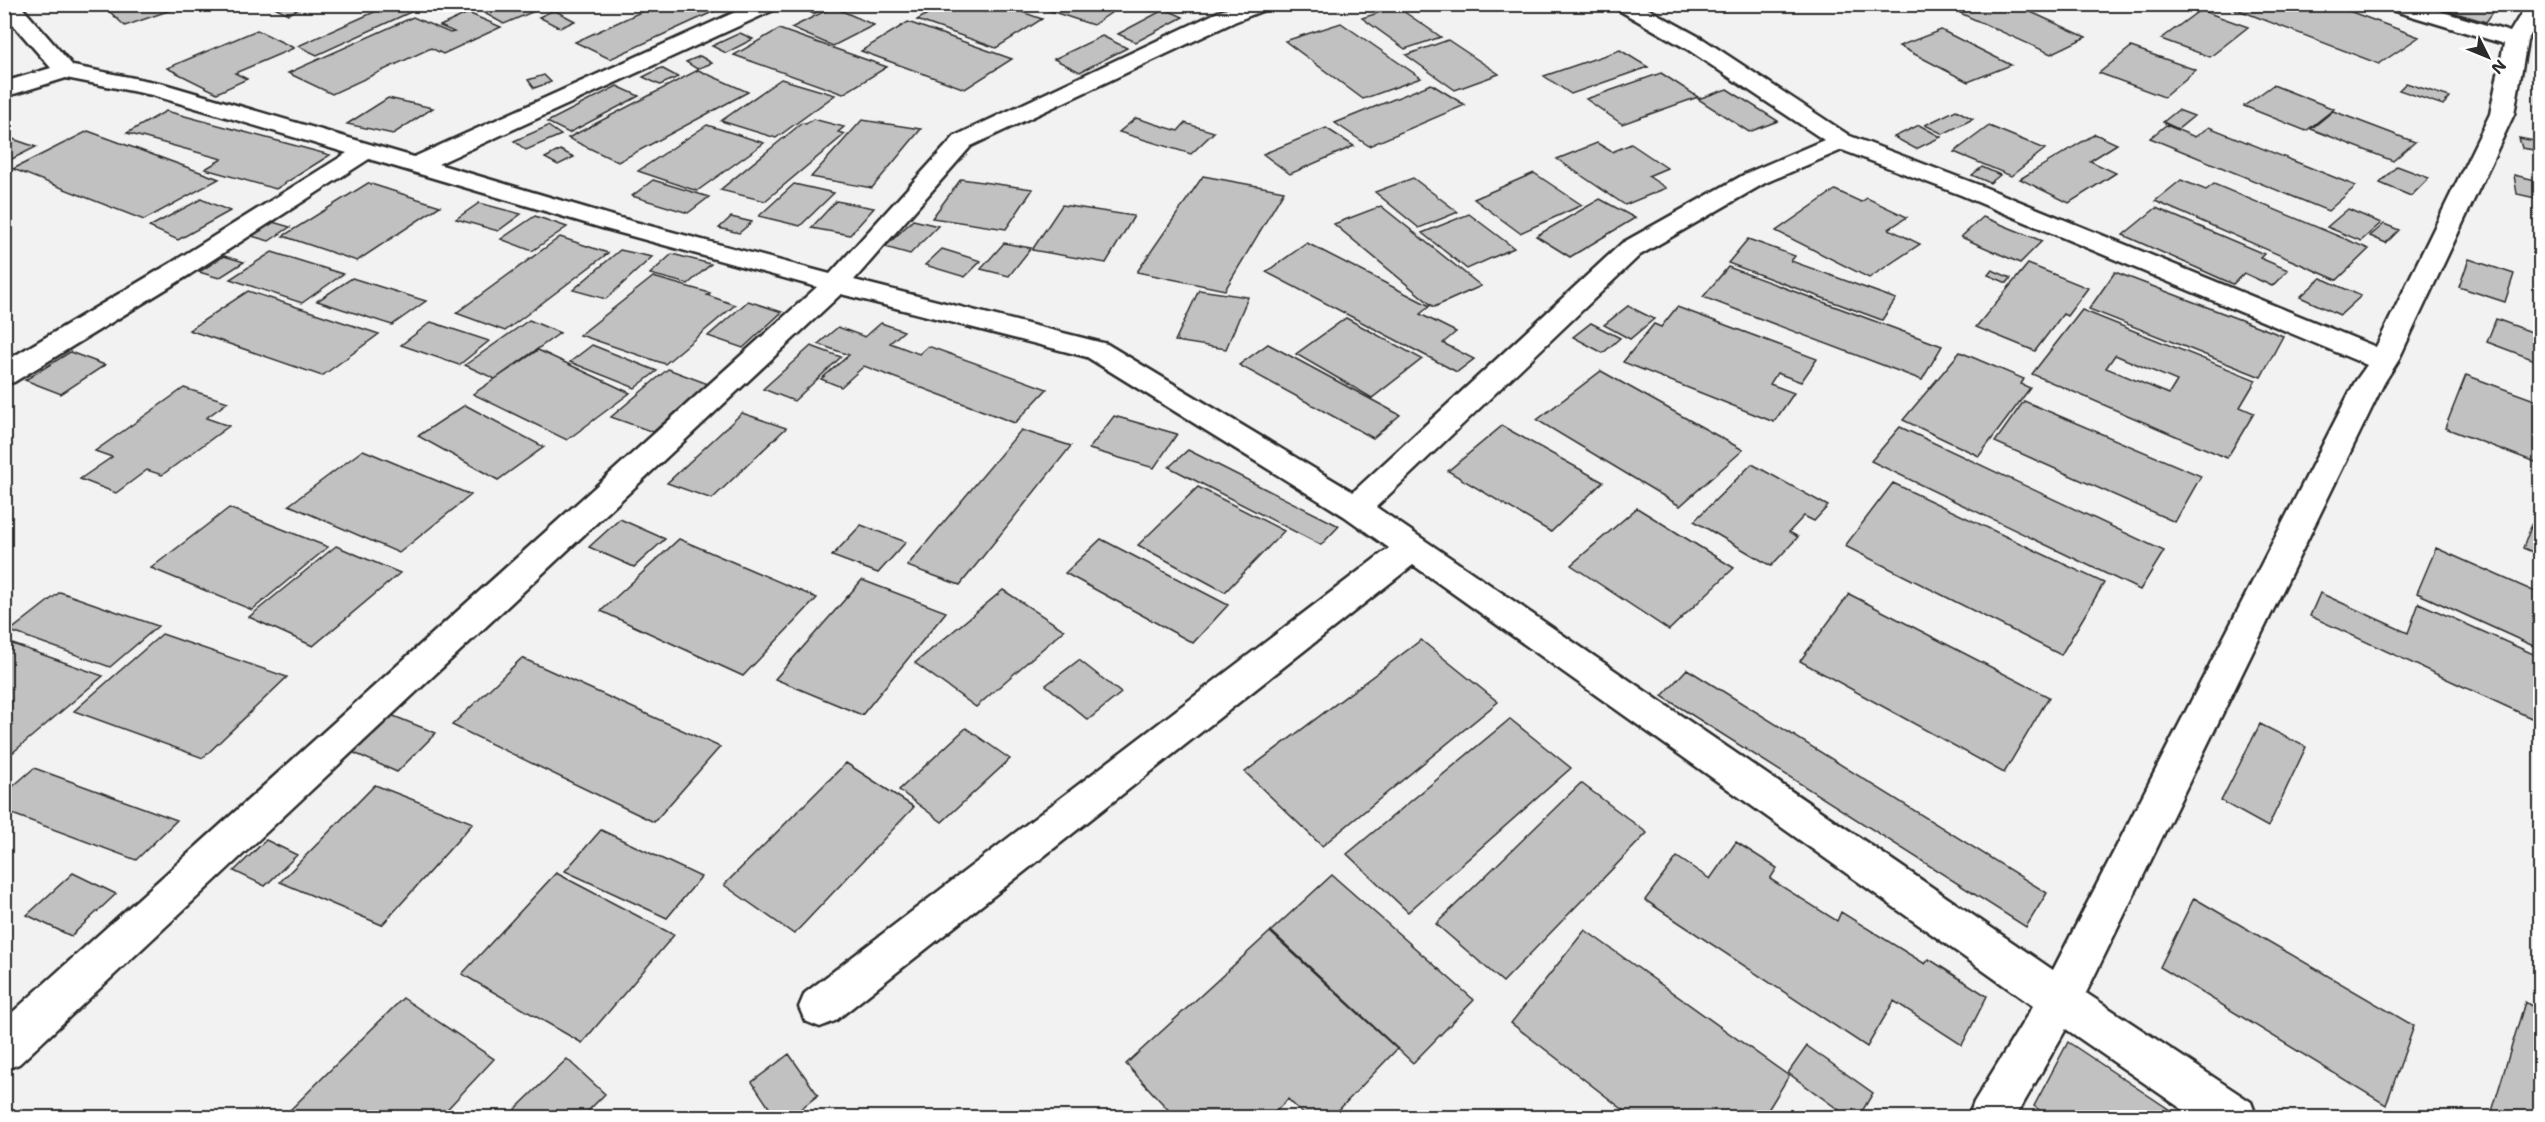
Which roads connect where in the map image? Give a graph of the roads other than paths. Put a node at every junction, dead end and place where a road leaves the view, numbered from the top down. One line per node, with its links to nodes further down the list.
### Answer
1 (7, 4): 8 (street)
2 (771, 4): 12 (street)
3 (1262, 4): 13 (street)
4 (1622, 4): 10 (street)
5 (2392, 4): 7 (street)
6 (2538, 4): 7 (street)
7 (2516, 41): 14 (street)
8 (65, 71): 9 (street); 11 (street)
9 (4, 90)
10 (1842, 141): 14 (street); 16 (street)
11 (366, 151): 12 (street); 15 (street)
12 (417, 165): 13 (street)
13 (836, 284): 16 (street); 20 (street)
14 (2384, 361): 18 (street)
15 (4, 375)
16 (1355, 508): 17 (street)
17 (1413, 547): 18 (street); 19 (street)
18 (2060, 1000): 21 (street); 22 (street)
19 (820, 1007)
20 (4, 1049)
21 (1990, 1118)
22 (2235, 1118)

